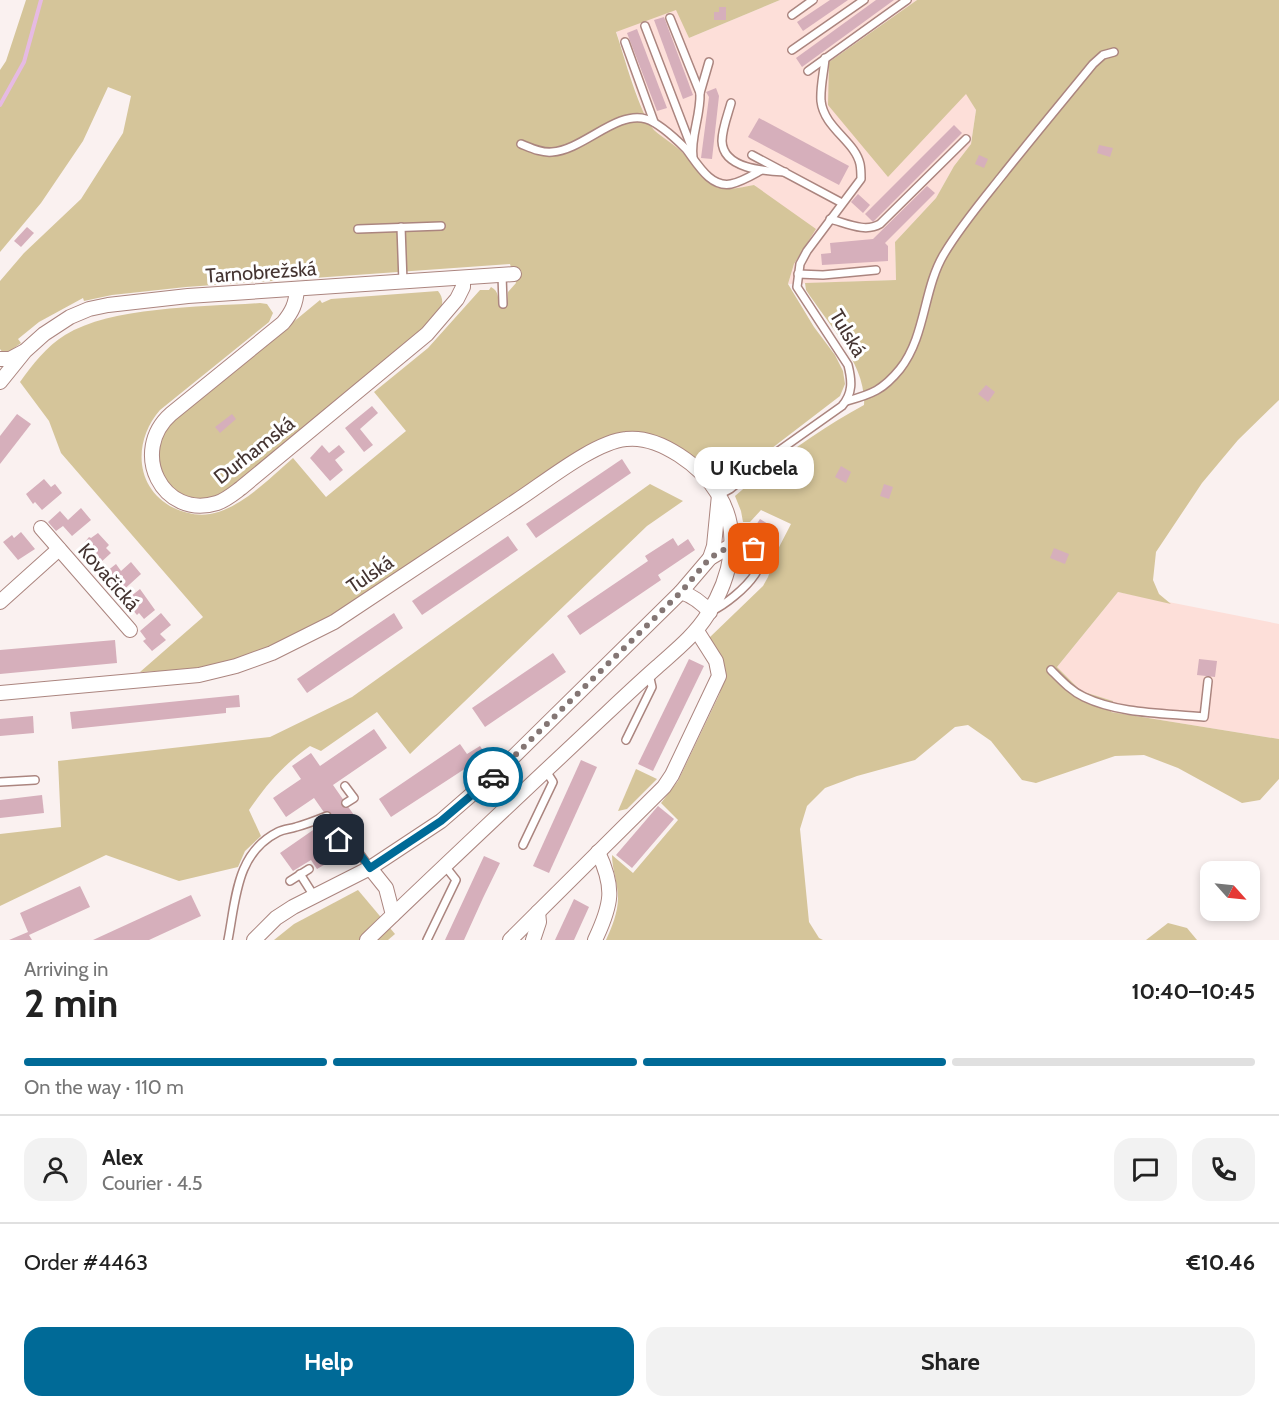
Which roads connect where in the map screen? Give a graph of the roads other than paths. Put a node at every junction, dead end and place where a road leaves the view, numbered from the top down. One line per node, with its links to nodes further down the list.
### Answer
1 (813, 0): 4 (lane)
2 (864, 0): 8 (lane)
3 (907, 0): 10 (lane)
4 (792, 15)
5 (670, 18): 13 (lane)
6 (645, 26): 18 (lane)
7 (625, 42): 15 (lane)
8 (792, 50)
9 (1113, 52): 38 (lane)
10 (825, 58): 12 (lane); 23 (lane)
11 (709, 62): 13 (lane)
12 (808, 70)
13 (700, 93): 18 (lane)
14 (731, 103): 21 (lane)
15 (654, 122): 17 (lane); 20 (lane)
16 (966, 139): 24 (lane)
17 (521, 144)
18 (691, 146): 20 (lane)
19 (752, 155): 22 (lane)
20 (693, 159): 21 (lane)
21 (760, 171): 22 (lane)
22 (785, 172): 23 (lane)
23 (842, 203): 24 (lane)
24 (830, 219): 30 (lane)
25 (441, 226): 26 (lane)
26 (401, 227): 27 (lane); 32 (lane)
27 (358, 229)
28 (876, 270): 30 (lane)
29 (508, 274): 31 (street, Tarnobrežská); 34 (lane)
30 (798, 274): 38 (lane, Tulská)
31 (463, 278): 32 (street, Tarnobrežská); 33 (street, Durhamská)
32 (403, 282): 33 (street, Tarnobrežská)
33 (297, 289): 35 (street, Tarnobrežská)
34 (503, 304)
35 (25, 351): 36 (street, Tarnobrežská); 37 (street, Tarnobrežská)
36 (0, 359)
37 (0, 382)
38 (847, 401): 39 (lane)
39 (719, 495): 41 (street, Tulská); 43 (street); 52 (street, Tulská)
40 (41, 528): 42 (street, Kovačická)
41 (732, 545): 43 (street); 46 (street, Tulská); 46 (lane, Tulská)
42 (59, 549): 45 (street, Kovačická); 47 (street, Kovačická)
43 (710, 558): 44 (street)
44 (681, 592): 46 (street); 64 (street)
45 (0, 602)
46 (710, 612): 48 (street, Tulská)
47 (130, 630)
48 (697, 631): 50 (street, Tulská); 62 (street)
49 (1051, 670): 51 (lane)
50 (649, 674): 53 (lane); 54 (street, Tulská)
51 (1208, 681)
52 (0, 693)
53 (626, 740)
54 (546, 771): 61 (lane); 63 (street, Tulská)
55 (34, 780): 56 (lane)
56 (0, 782)
57 (345, 786): 58 (lane)
58 (346, 803)
59 (327, 816): 71 (lane)
60 (331, 830): 64 (lane)
61 (523, 845)
62 (598, 852): 69 (street); 77 (street)
63 (445, 866): 70 (street, Tulská); 74 (lane)
64 (370, 868): 68 (street); 70 (street)
65 (309, 869): 66 (lane)
66 (300, 874): 67 (lane); 68 (lane)
67 (290, 881)
68 (314, 896): 72 (street)
69 (538, 912): 75 (street); 76 (street)
70 (393, 915): 73 (street, Tulská)
71 (228, 940)
72 (254, 940)
73 (367, 940)
74 (427, 940)
75 (510, 940)
76 (533, 940)
77 (596, 940)

